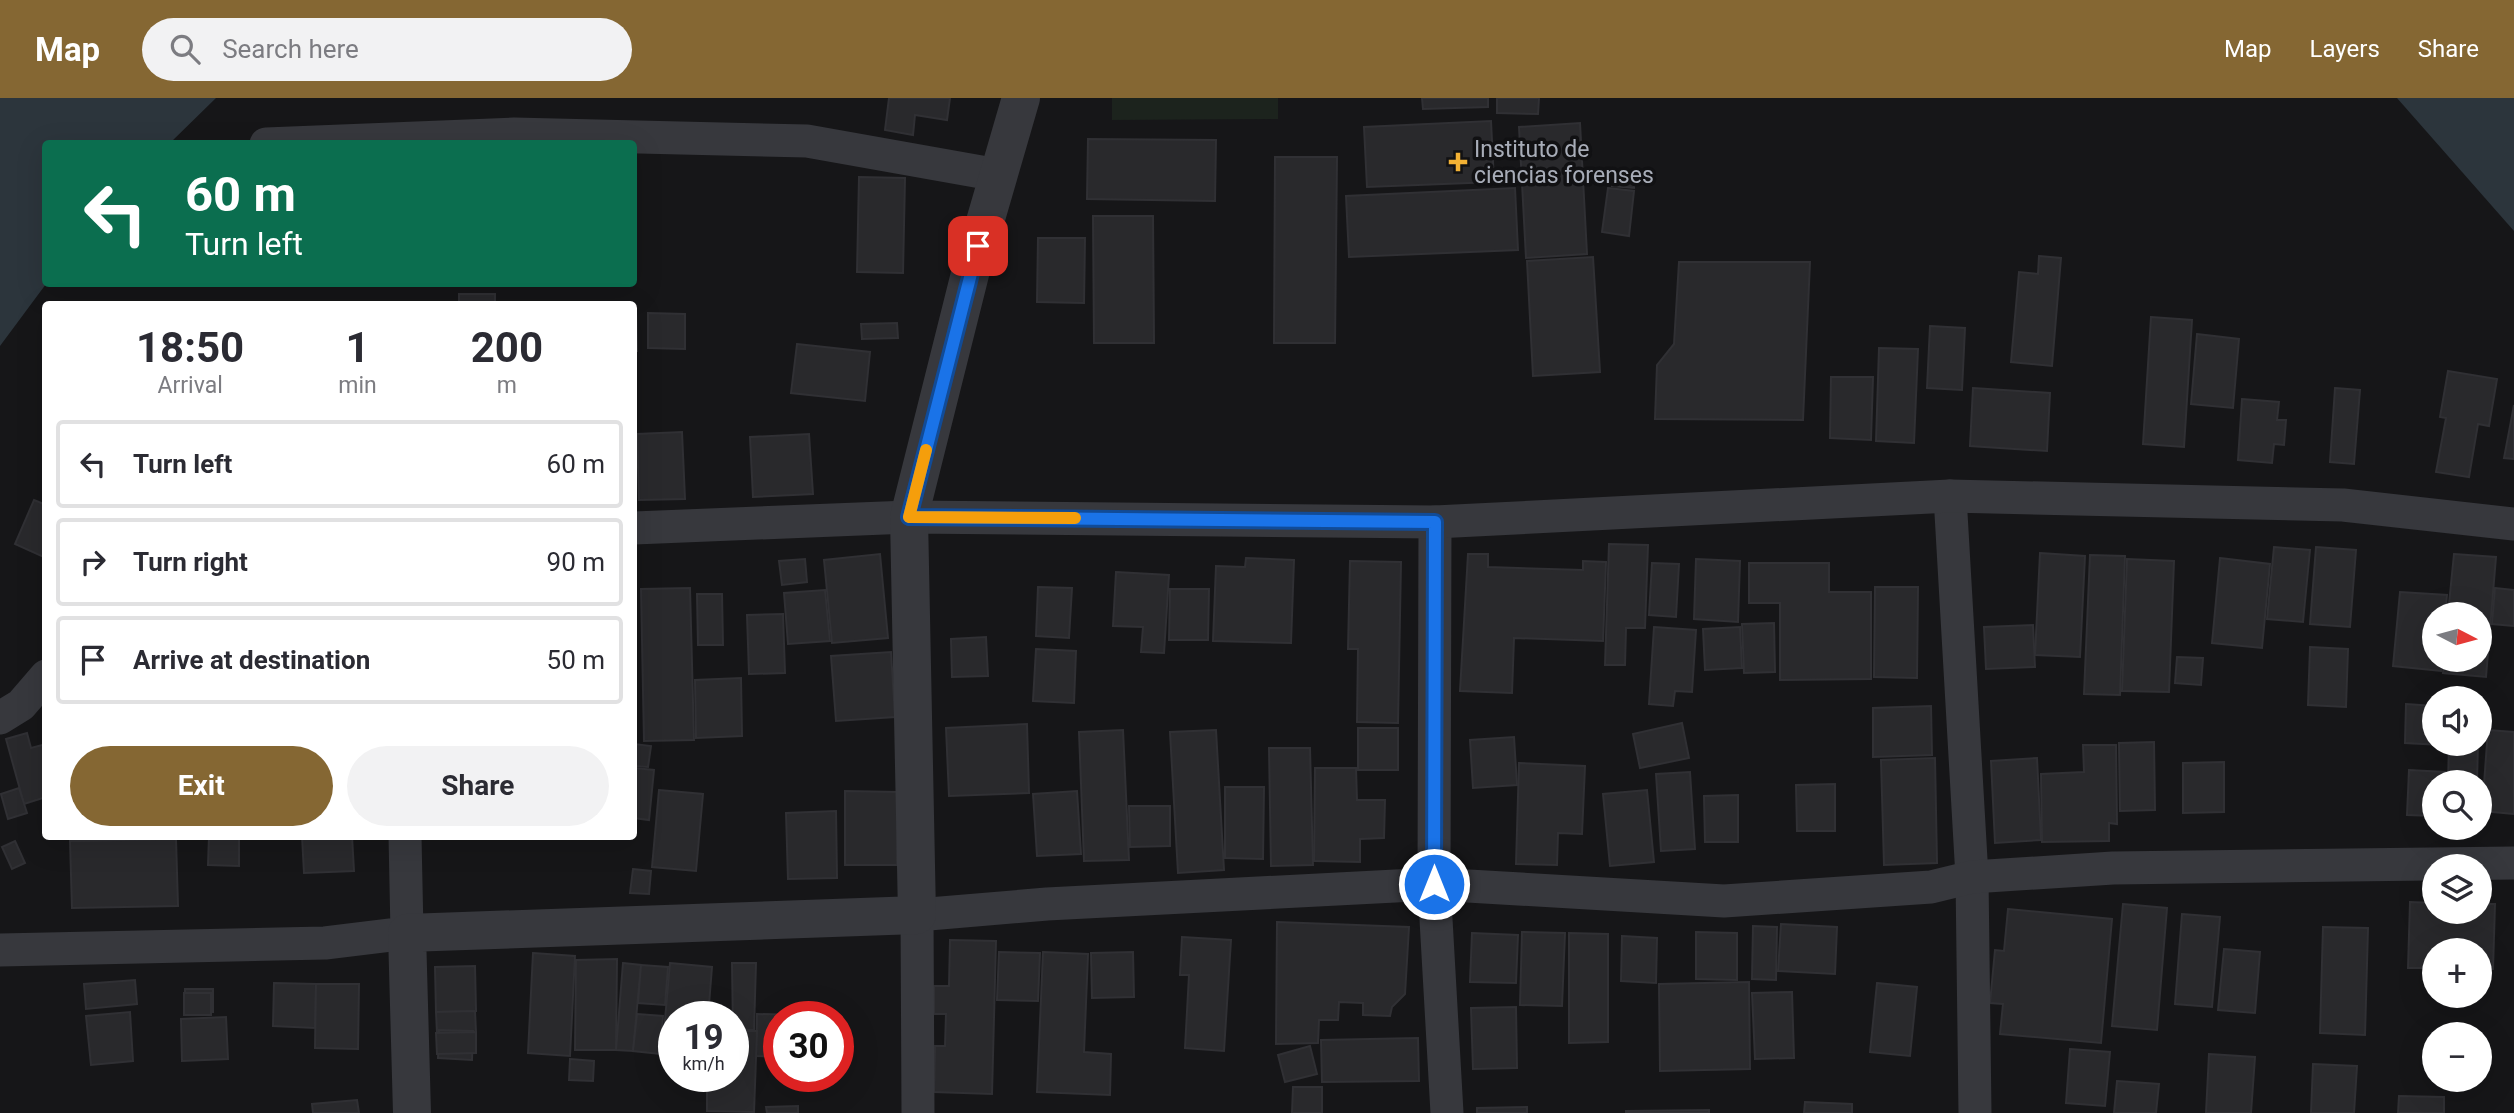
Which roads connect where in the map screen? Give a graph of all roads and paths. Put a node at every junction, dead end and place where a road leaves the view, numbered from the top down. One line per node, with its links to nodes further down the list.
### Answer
1 (1021, 98): 3 (street)
2 (365, 140): 3 (street)
3 (998, 175): 5 (street)
4 (1950, 496): 6 (street); 7 (street); 13 (street)
5 (909, 517): 6 (street); 8 (street); 15 (street)
6 (1435, 522): 14 (street)
7 (2514, 524)
8 (637, 528)
9 (42, 681): 10 (street)
10 (0, 718)
11 (405, 840): 16 (street)
12 (2514, 863): 13 (street)
13 (1972, 877): 14 (street); 21 (street)
14 (1434, 884): 15 (street); 20 (street)
15 (917, 915): 16 (street); 19 (street)
16 (407, 933): 17 (street); 18 (street)
17 (0, 950)
18 (412, 1113)
19 (918, 1113)
20 (1447, 1113)
21 (1975, 1113)

